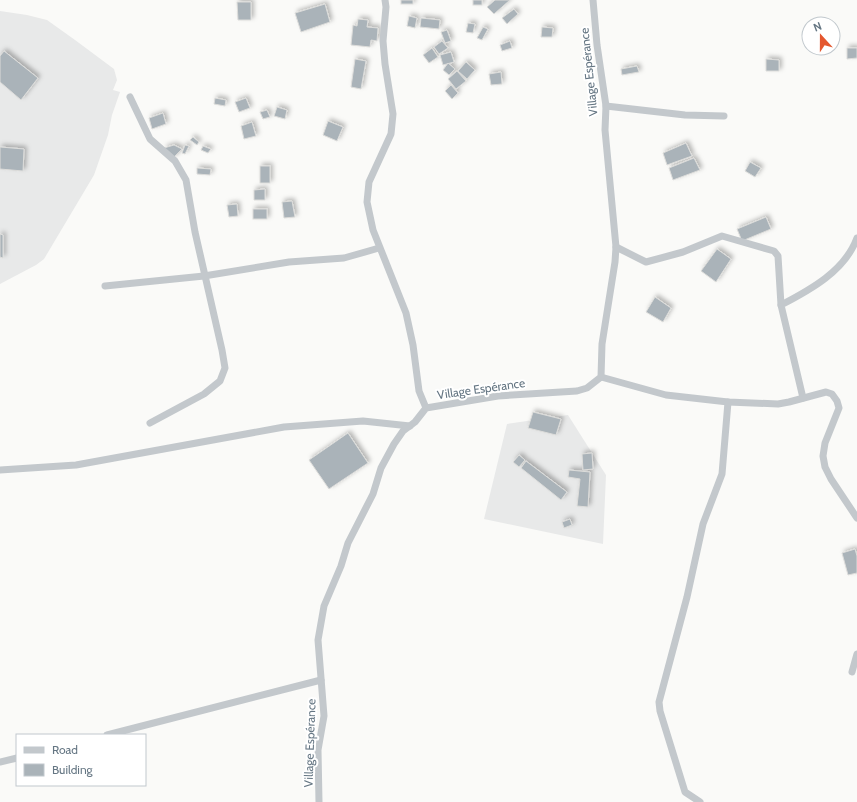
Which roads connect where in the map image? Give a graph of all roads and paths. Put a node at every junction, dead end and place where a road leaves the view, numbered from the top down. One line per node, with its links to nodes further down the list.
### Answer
1 (385, 0): 8 (street)
2 (593, 0): 4 (street, Village Espérance)
3 (130, 97): 9 (street)
4 (606, 106): 5 (street); 7 (street, Village Espérance)
5 (724, 116)
6 (857, 238): 11 (street)
7 (616, 247): 11 (street); 12 (street, Village Espérance)
8 (380, 248): 9 (street); 15 (street)
9 (204, 276): 10 (street); 16 (street)
10 (105, 286)
11 (781, 305): 13 (street)
12 (601, 377): 14 (street); 15 (street, Village Espérance)
13 (803, 398): 14 (street); 19 (street)
14 (728, 402): 27 (street)
15 (426, 408): 17 (street, Village Espérance)
16 (150, 423)
17 (410, 426): 18 (street); 22 (street, Village Espérance)
18 (0, 470)
19 (857, 518)
20 (857, 654): 21 (street)
21 (852, 672)
22 (321, 680): 23 (street); 26 (street, Village Espérance)
23 (111, 734)
24 (16, 758): 25 (street)
25 (0, 762)
26 (319, 802)
27 (700, 802)

